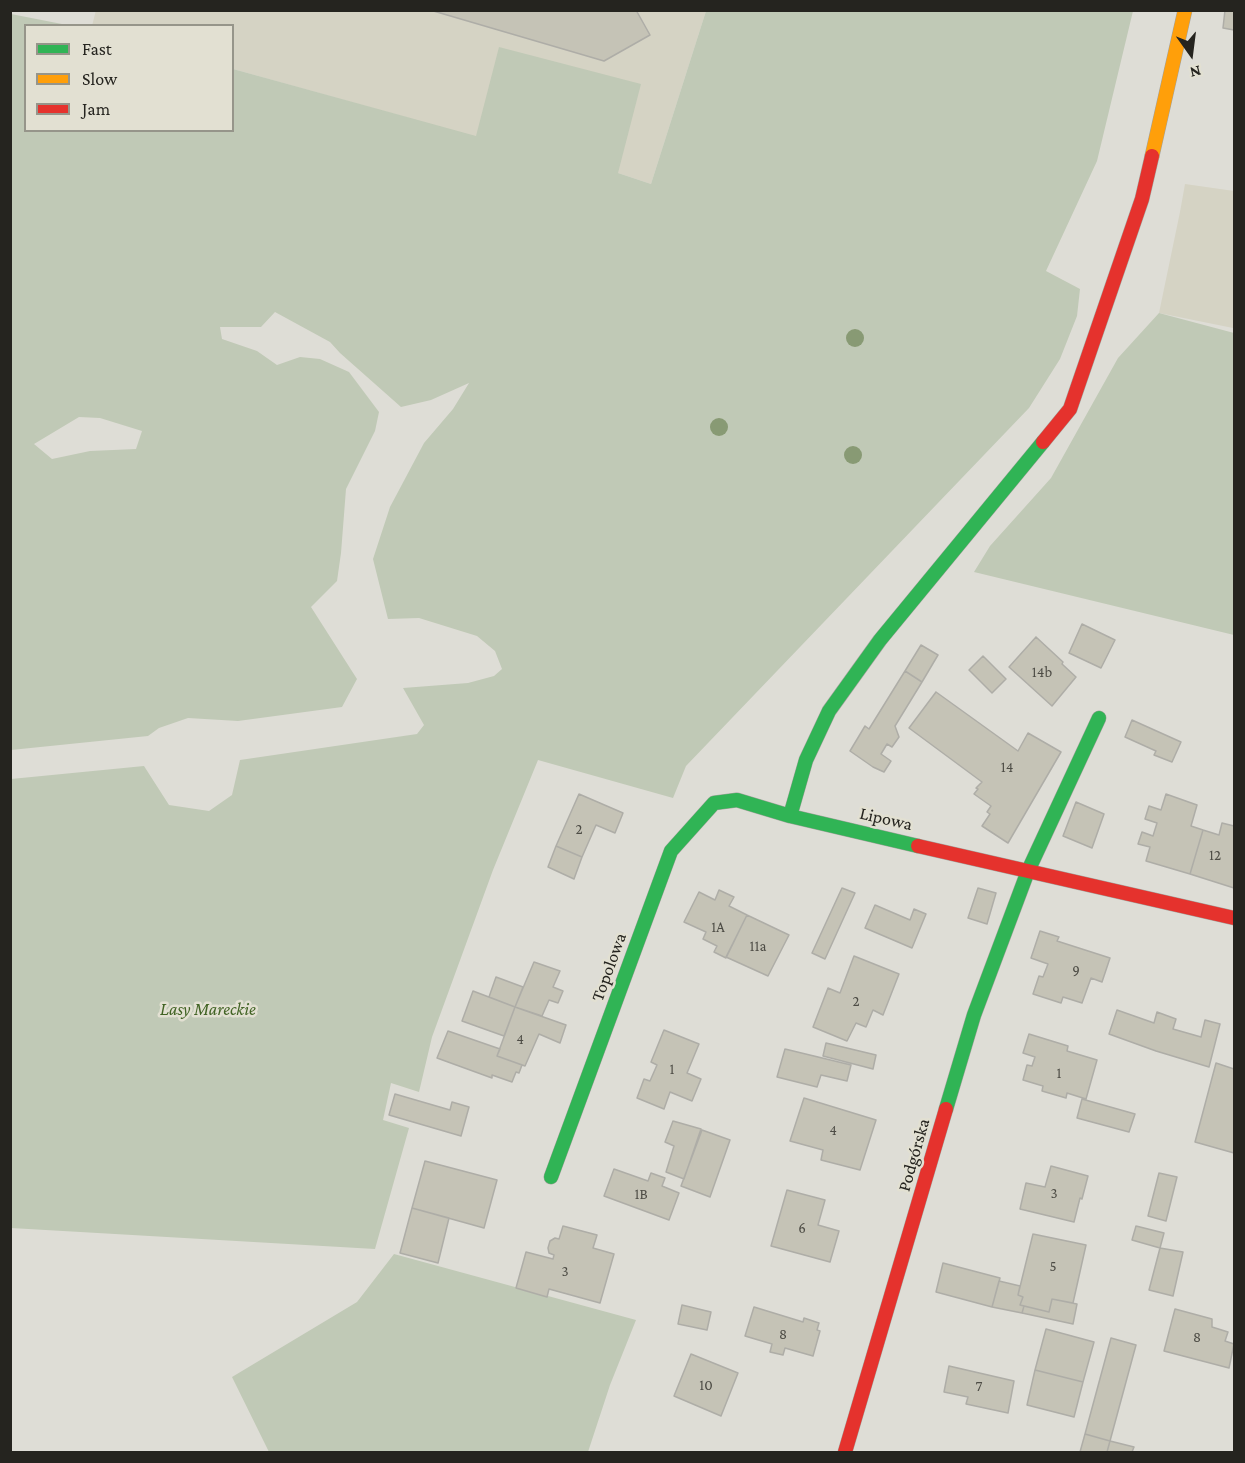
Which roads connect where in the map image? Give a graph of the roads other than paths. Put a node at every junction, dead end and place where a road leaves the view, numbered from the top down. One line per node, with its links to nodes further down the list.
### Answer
1 (1185, 10): 4 (street)
2 (1099, 718): 5 (street)
3 (737, 800): 4 (street, Lipowa); 7 (street, Topolowa)
4 (790, 816): 5 (street, Lipowa)
5 (1028, 870): 6 (street, Lipowa); 8 (street, Podgórska)
6 (1234, 918)
7 (550, 1177)
8 (845, 1452)

